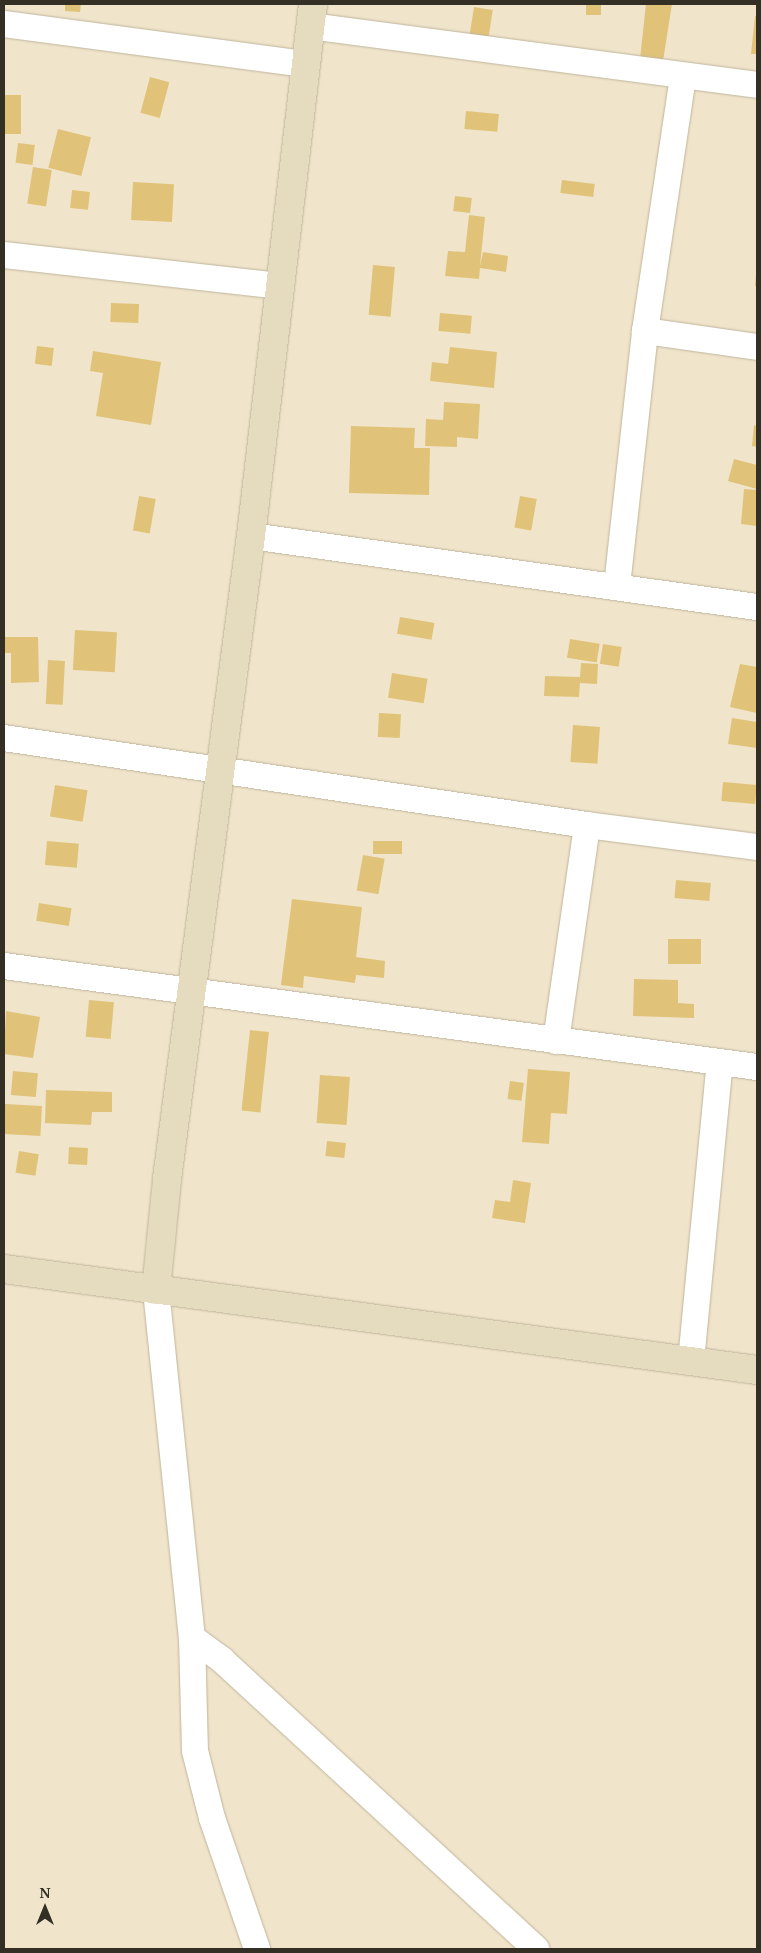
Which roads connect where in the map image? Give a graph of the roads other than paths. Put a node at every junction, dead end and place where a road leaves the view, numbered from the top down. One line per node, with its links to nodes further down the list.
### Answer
1 (311, 15): 3 (street); 4 (street)
2 (18, 18): 3 (street)
3 (305, 64): 7 (street)
4 (683, 76): 5 (street); 8 (street)
5 (757, 85)
6 (5, 260): 7 (street)
7 (279, 286): 10 (street)
8 (645, 331): 9 (street); 11 (street)
9 (757, 347)
10 (251, 536): 11 (street); 14 (street)
11 (617, 586): 12 (street)
12 (757, 607)
13 (4, 738): 14 (street)
14 (222, 771): 15 (street); 18 (street)
15 (587, 825): 16 (street); 19 (street)
16 (757, 846)
17 (4, 966): 18 (street)
18 (192, 992): 19 (street); 23 (street)
19 (556, 1041): 20 (street)
20 (720, 1062): 21 (street); 24 (street)
21 (757, 1067)
22 (4, 1269): 23 (street)
23 (156, 1290): 24 (street); 26 (street)
24 (691, 1361): 25 (street)
25 (757, 1370)
26 (192, 1638): 27 (street); 28 (street)
27 (500, 1914): 29 (street); 30 (street)
28 (256, 1949)
29 (508, 1949)
30 (536, 1949)

